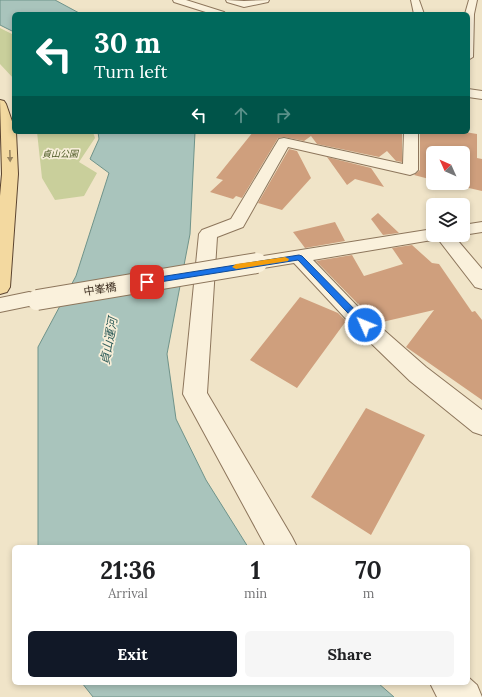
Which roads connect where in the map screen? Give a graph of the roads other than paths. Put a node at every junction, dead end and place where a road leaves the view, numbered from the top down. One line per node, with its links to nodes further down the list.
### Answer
1 (176, 0): 6 (street)
2 (230, 0): 3 (street)
3 (265, 0)
4 (415, 0): 7 (street)
5 (473, 0): 8 (street)
6 (215, 12)
7 (418, 12)
8 (470, 19): 9 (street)
9 (482, 20)
10 (470, 40): 11 (street)
11 (482, 42)
12 (470, 93): 13 (street)
13 (482, 95)
14 (0, 104): 22 (main road, one-way to 22)
15 (411, 134): 25 (street)
16 (482, 227): 17 (street)
17 (470, 229)
18 (426, 236): 20 (street, 中峯橋)
19 (450, 242): 21 (street)
20 (299, 258): 23 (street, 中峯橋, bridge); 24 (street)
21 (482, 282)
22 (0, 287)
23 (0, 305)
24 (482, 424)
25 (281, 545)
26 (450, 685): 27 (street)
27 (465, 697)

